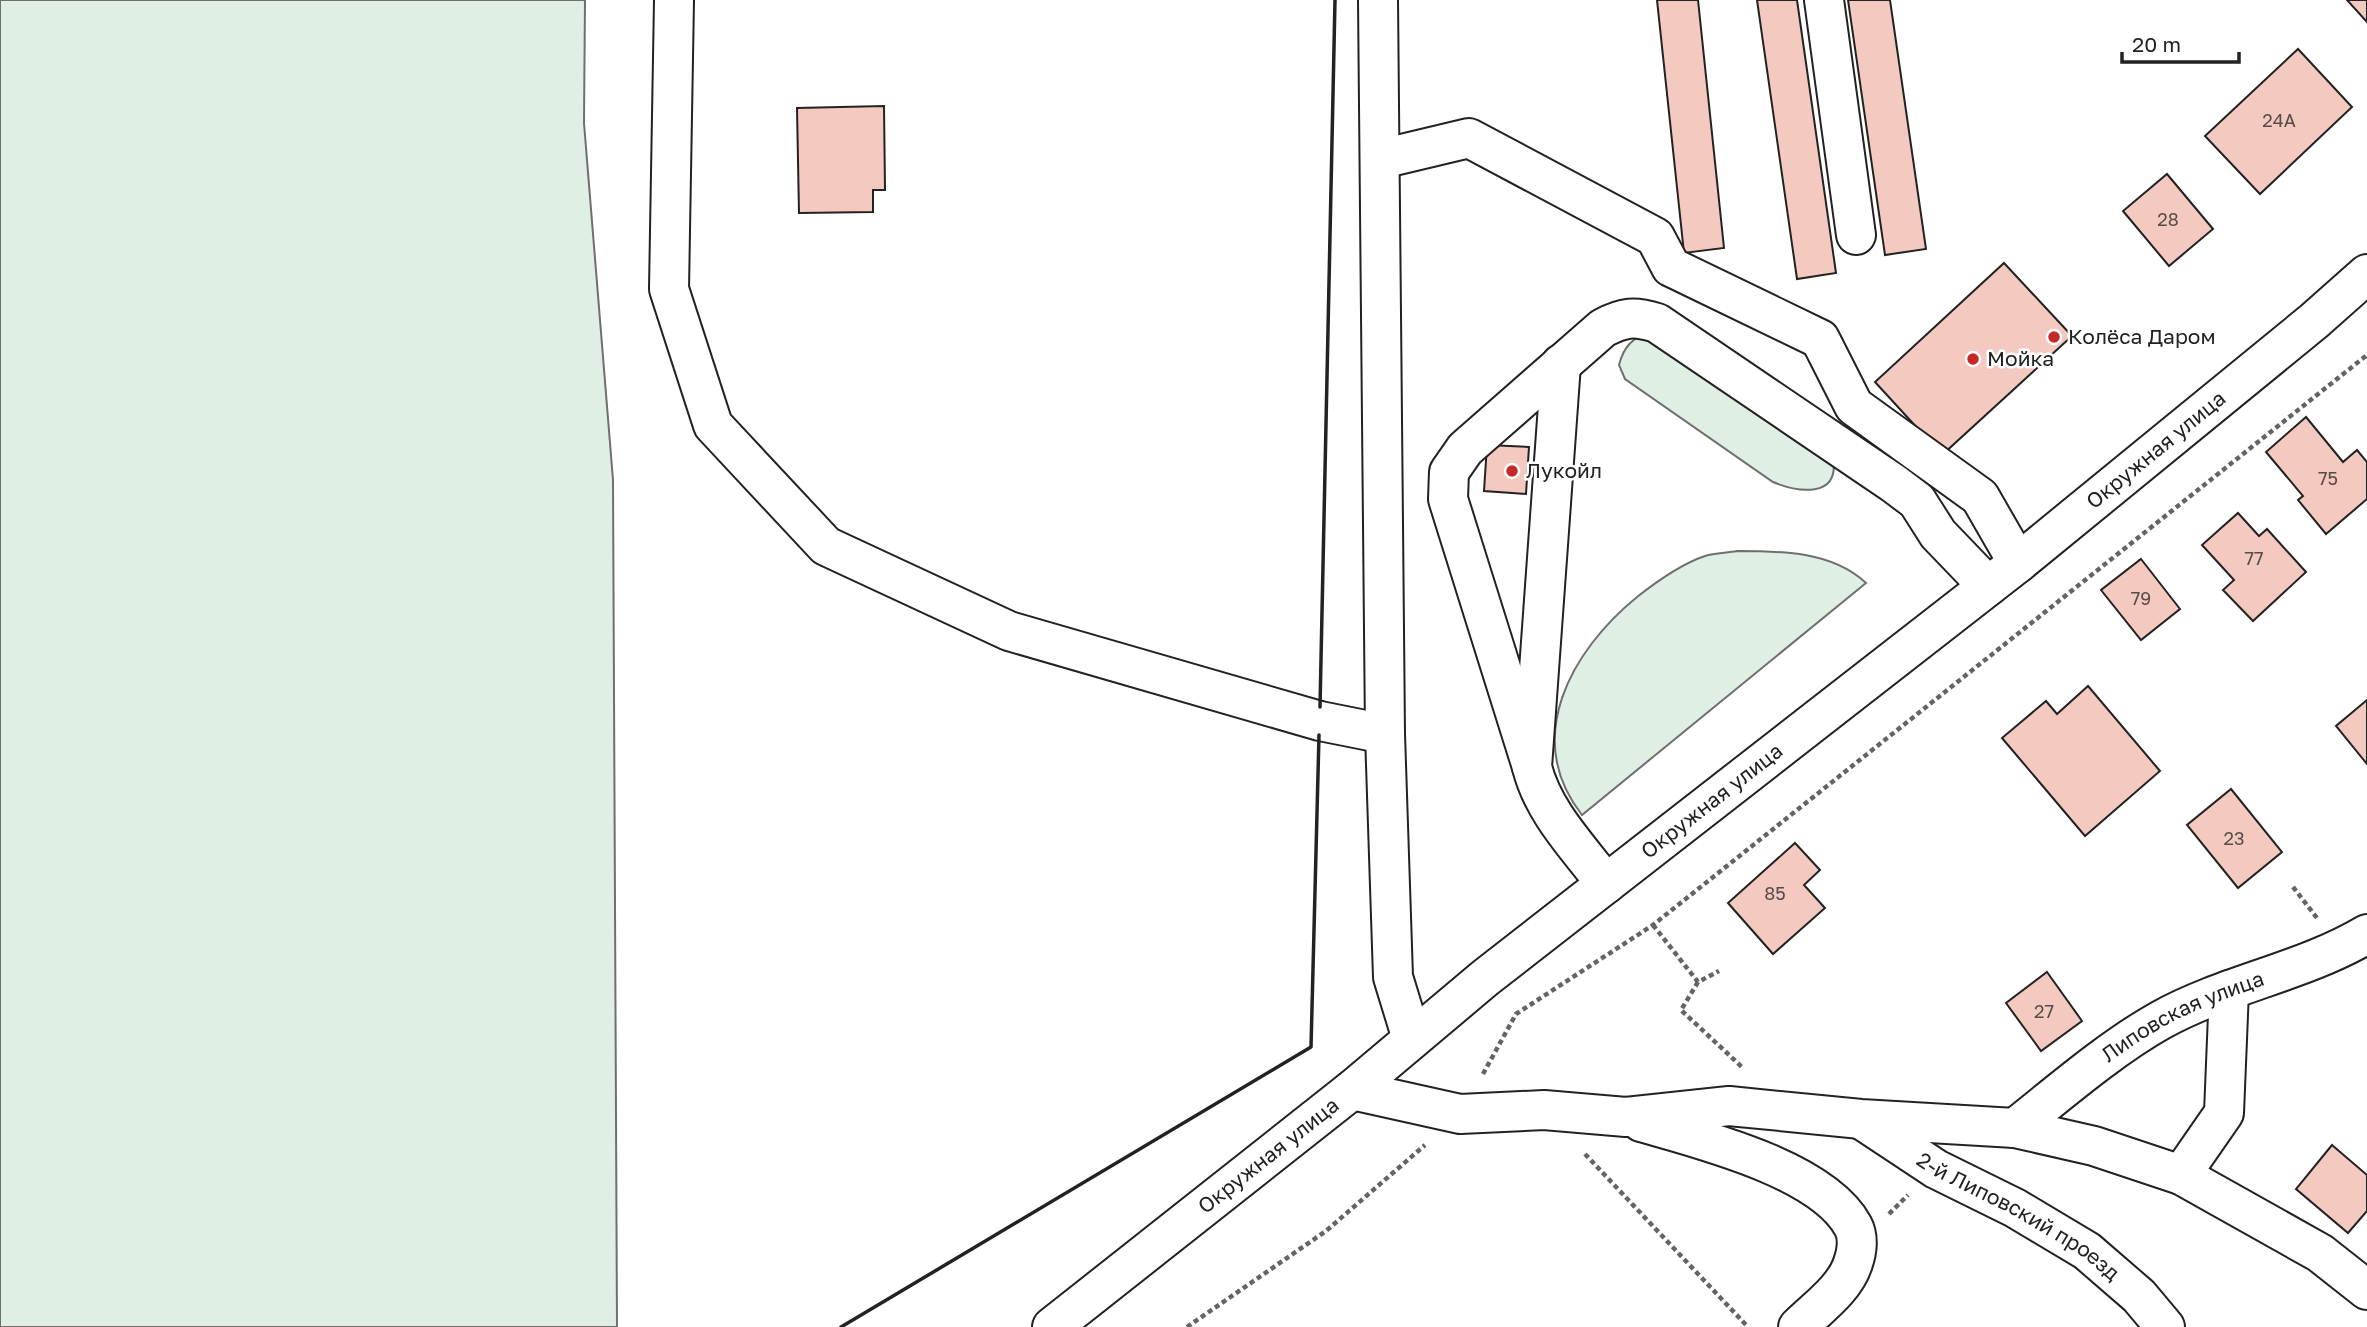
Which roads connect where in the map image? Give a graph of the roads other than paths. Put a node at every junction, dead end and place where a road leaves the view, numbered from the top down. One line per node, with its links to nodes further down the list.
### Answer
1 (674, 0): 10 (street)
2 (1378, 0): 4 (street)
3 (1824, 0): 5 (street)
4 (1381, 159): 8 (street); 10 (street)
5 (1856, 235)
6 (2367, 274): 8 (street, Окружная улица)
7 (1561, 364): 9 (street); 11 (street); 11 (street)
8 (2018, 563): 9 (street, Окружная улица)
9 (1988, 586): 12 (street, Окружная улица)
10 (1385, 734): 15 (street)
11 (1532, 767): 12 (street)
12 (1606, 884): 15 (street, Окружная улица)
13 (2367, 934): 14 (street, Липовская улица)
14 (2229, 990): 19 (street, Липовская улица); 20 (street)
15 (1412, 1039): 16 (street, Окружная улица)
16 (1352, 1090): 17 (street); 22 (street, Окружная улица)
17 (1626, 1117): 18 (street); 23 (street)
18 (1861, 1119): 19 (street); 24 (street, 2-й Липовский проезд)
19 (2015, 1128): 20 (street)
20 (2181, 1175): 21 (street)
21 (2367, 1290)
22 (1052, 1327)
23 (1798, 1327)
24 (2165, 1327)

